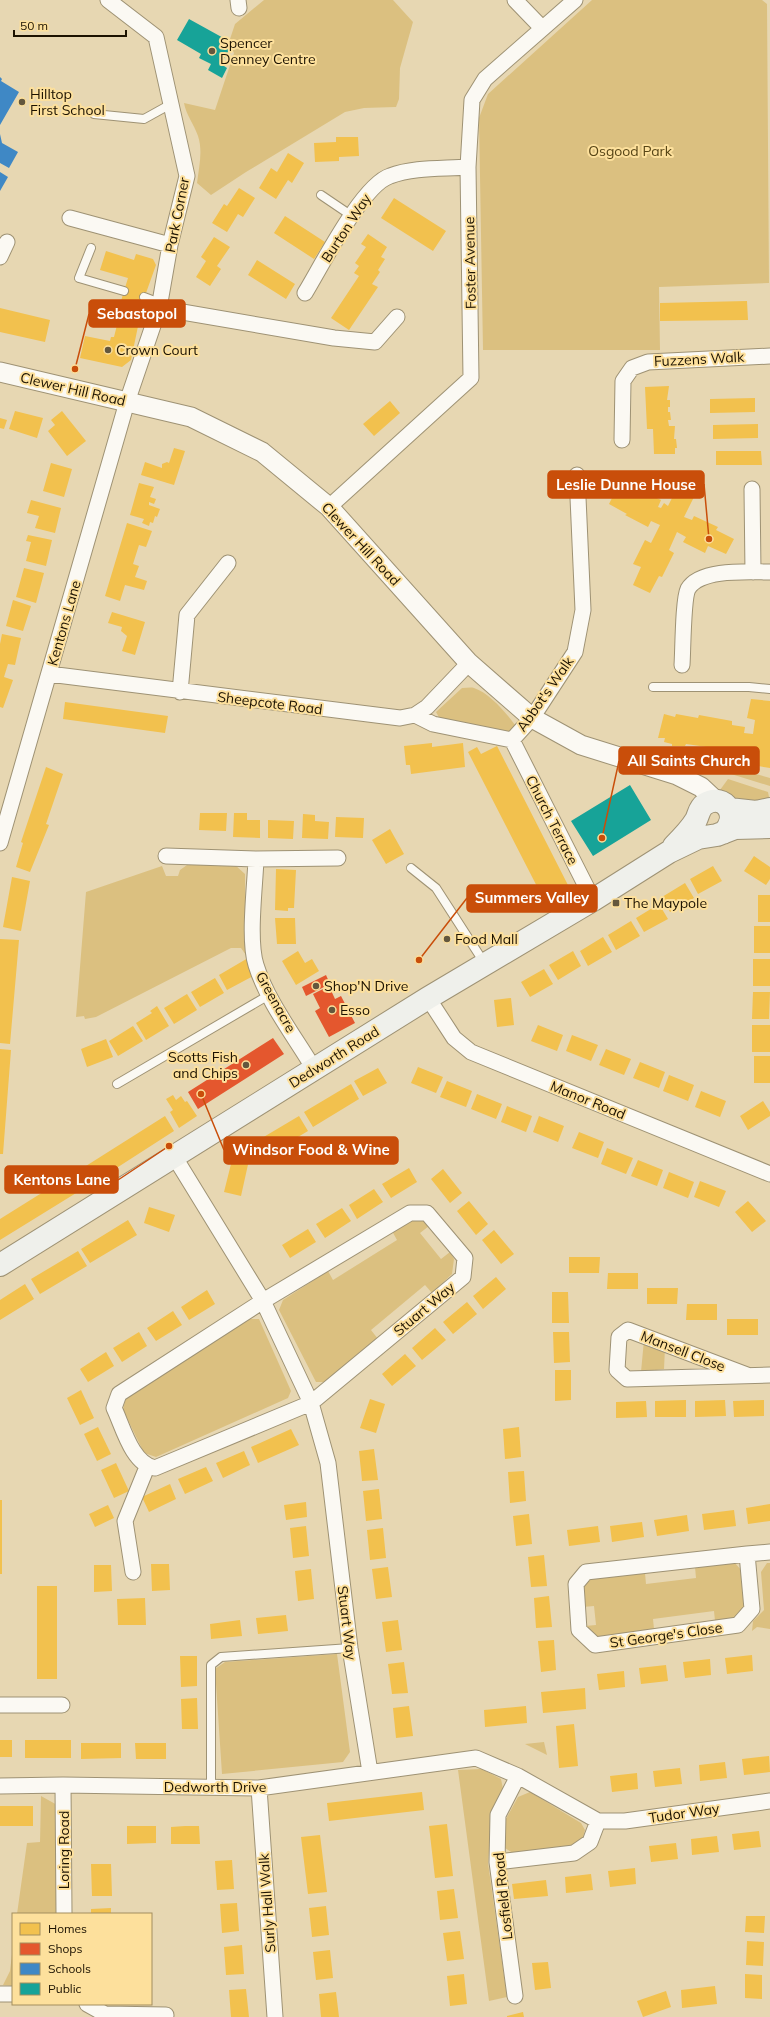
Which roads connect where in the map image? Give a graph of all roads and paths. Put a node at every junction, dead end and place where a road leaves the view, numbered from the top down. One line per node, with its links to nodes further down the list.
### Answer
1 (108, 0): 5 (street, Park Corner)
2 (515, 0): 4 (street)
3 (574, 0): 4 (street, Foster Avenue)
4 (542, 28): 7 (street, Foster Avenue)
5 (171, 104): 6 (lane); 12 (street, Park Corner)
6 (94, 114)
7 (468, 167): 9 (street, Burton Way); 26 (street, Foster Avenue)
8 (321, 195): 9 (lane)
9 (352, 216): 16 (street, Burton Way)
10 (70, 218): 12 (street)
11 (7, 242): 14 (street)
12 (170, 245): 18 (street, Park Corner)
13 (91, 248): 15 (lane)
14 (0, 257)
15 (124, 291)
16 (305, 294)
17 (144, 297): 18 (lane)
18 (160, 306): 19 (street); 22 (street, Park Corner)
19 (397, 317)
20 (770, 356): 23 (street, Fuzzens Walk)
21 (0, 372): 22 (street, Clewer Hill Road)
22 (127, 402): 26 (street, Clewer Hill Road); 32 (street, Kentons Lane)
23 (622, 440)
24 (577, 475): 37 (street, Abbot's Walk)
25 (752, 489): 28 (street)
26 (329, 507): 30 (street, Clewer Hill Road)
27 (228, 563): 35 (street)
28 (753, 572): 29 (street); 31 (street)
29 (770, 572)
30 (469, 663): 36 (street); 37 (street, Clewer Hill Road)
31 (682, 666)
32 (49, 674): 35 (street, Sheepcote Road); 43 (street, Kentons Lane)
33 (653, 687): 34 (lane)
34 (770, 690)
35 (180, 692): 36 (street, Sheepcote Road)
36 (415, 715): 38 (street, Abbot's Walk)
37 (532, 718): 38 (street, Abbot's Walk); 40 (street, Clewer Hill Road)
38 (512, 740): 49 (street, Church Terrace)
39 (770, 809): 40 (main road)
40 (710, 810): 42 (main road); 42 (main road); 44 (main road, Dedworth Road)
41 (770, 827): 42 (main road, Dedworth Road)
42 (717, 834): 44 (main road, Dedworth Road)
43 (0, 843)
44 (669, 852): 49 (main road, Dedworth Road)
45 (166, 856): 47 (street)
46 (338, 858): 47 (street)
47 (256, 859): 51 (street, Greenacre)
48 (411, 868): 50 (lane)
49 (593, 900): 50 (main road, Dedworth Road)
50 (485, 965): 52 (main road, Dedworth Road)
51 (269, 995): 53 (street, Greenacre); 54 (lane)
52 (428, 998): 53 (main road, Dedworth Road); 56 (street, Manor Road)
53 (314, 1069): 55 (main road, Dedworth Road)
54 (117, 1084)
55 (174, 1156): 57 (main road, Dedworth Road); 58 (street, Stuart Way)
56 (770, 1174)
57 (0, 1265)
58 (263, 1301): 61 (street, Stuart Way); 61 (street, Stuart Way); 62 (street)
59 (747, 1375): 59 (street, Mansell Close); 60 (street, Mansell Close)
60 (770, 1375)
61 (311, 1403): 62 (street); 66 (street, Stuart Way)
62 (147, 1467): 65 (street)
63 (770, 1552): 64 (street, St George's Close)
64 (747, 1554): 64 (street, St George's Close)
65 (133, 1572)
66 (350, 1648): 70 (street, Stuart Way); 74 (lane)
67 (0, 1704): 68 (street)
68 (62, 1705)
69 (476, 1758): 70 (street, Dedworth Drive); 71 (street, Tudor Way)
70 (370, 1772): 75 (street, Dedworth Drive)
71 (518, 1776): 77 (street, Tudor Way); 78 (street, Losfield Road)
72 (63, 1785): 73 (street, Dedworth Drive); 74 (street, Dedworth Drive); 79 (street, Loring Road)
73 (0, 1786)
74 (211, 1788): 75 (street, Dedworth Drive)
75 (259, 1788): 85 (street, Surly Hall Walk)
76 (770, 1801): 77 (street, Tudor Way)
77 (598, 1821): 78 (street)
78 (497, 1862): 82 (street, Losfield Road)
79 (64, 1913)
80 (0, 1994): 81 (street)
81 (12, 1994)
82 (515, 1996)
83 (90, 2005): 84 (street)
84 (166, 2015)
85 (275, 2017)

